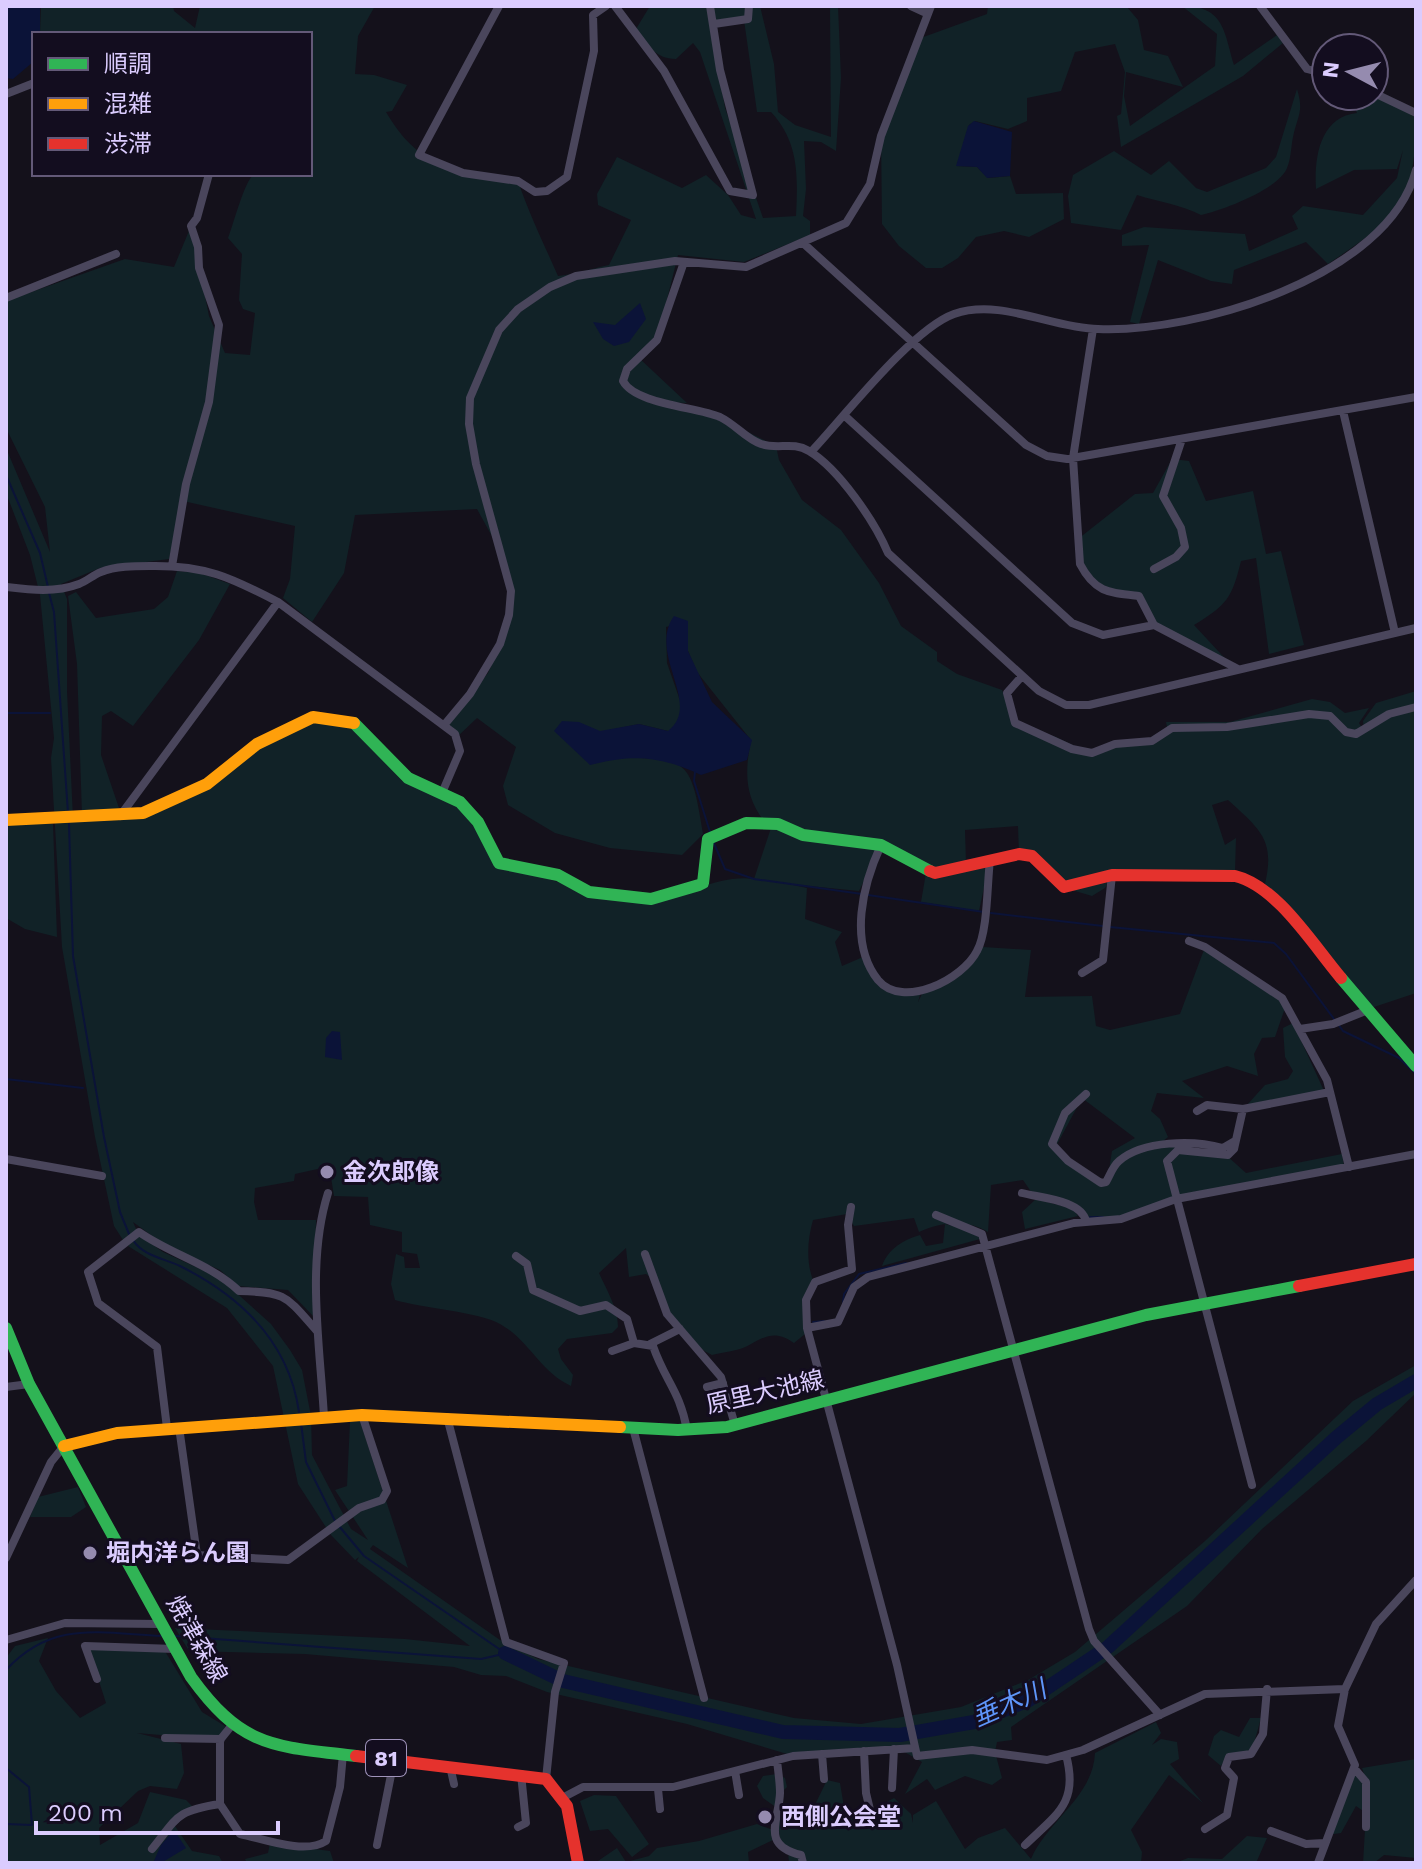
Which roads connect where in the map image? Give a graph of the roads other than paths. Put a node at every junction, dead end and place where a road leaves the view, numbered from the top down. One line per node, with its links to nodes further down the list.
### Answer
1 (499, 6): 2 (street)
2 (606, 6)
3 (615, 6): 9 (street)
4 (710, 6): 9 (street)
5 (749, 6): 9 (street)
6 (911, 6): 7 (street)
7 (930, 6): 19 (street)
8 (1260, 6): 10 (street)
9 (714, 24)
10 (1310, 70)
11 (32, 84): 12 (street)
12 (6, 94)
13 (1390, 101): 14 (street)
14 (1416, 113)
15 (1416, 170): 17 (street)
16 (208, 176): 31 (street)
17 (1404, 200): 18 (street); 23 (street)
18 (1416, 205)
19 (803, 243): 21 (street); 24 (street)
20 (116, 254): 22 (street)
21 (684, 262): 29 (street); 41 (street)
22 (6, 298)
23 (1093, 329): 24 (street); 30 (street)
24 (913, 342): 27 (street); 30 (street)
25 (1416, 397): 26 (street)
26 (1343, 411): 28 (street); 37 (street)
27 (845, 416): 29 (street); 35 (street)
28 (1182, 439): 30 (street); 32 (street)
29 (811, 452): 39 (street)
30 (1073, 458): 35 (street)
31 (172, 566): 33 (street); 34 (street)
32 (1154, 569)
33 (6, 587)
34 (278, 602): 41 (street); 43 (street)
35 (1154, 625): 38 (street)
36 (1416, 628): 37 (street)
37 (1395, 633): 38 (street)
38 (1239, 670): 39 (street)
39 (1022, 676): 40 (street)
40 (1416, 707)
41 (445, 724): 42 (street)
42 (442, 793): 43 (main road); 45 (main road)
43 (119, 816): 44 (main road)
44 (6, 820)
45 (881, 845): 46 (main road); 46 (street)
46 (990, 860): 47 (main road)
47 (1112, 875): 49 (street); 50 (main road)
48 (1189, 941): 51 (street)
49 (1082, 973)
50 (1368, 1010): 51 (street); 52 (main road)
51 (1300, 1029): 53 (street)
52 (1416, 1066)
53 (1330, 1092): 55 (street); 60 (street)
54 (1086, 1094): 57 (street)
55 (1243, 1109): 56 (street); 57 (street)
56 (1197, 1111)
57 (1236, 1141): 64 (street)
58 (1416, 1154): 60 (street)
59 (6, 1159): 61 (street)
60 (1349, 1167): 64 (street)
61 (102, 1176)
62 (328, 1193): 76 (street)
63 (1022, 1193): 67 (street)
64 (1176, 1199): 67 (street); 72 (street)
65 (851, 1207): 74 (street)
66 (936, 1215): 68 (street)
67 (1086, 1221): 68 (street)
68 (986, 1246): 74 (street); 80 (street)
69 (645, 1254): 75 (street)
70 (516, 1256): 77 (street)
71 (1416, 1264): 72 (main road, 原里大池線)
72 (1204, 1303): 80 (main road, 原里大池線); 94 (street)
73 (6, 1328): 82 (main road, 焼津森線 / 81)
74 (807, 1328): 85 (street)
75 (680, 1329): 78 (street); 81 (street)
76 (317, 1331): 87 (street); 90 (street)
77 (634, 1343): 78 (street); 79 (street)
78 (650, 1344): 92 (street)
79 (612, 1351)
80 (1015, 1351): 85 (main road, 原里大池線); 106 (street)
81 (723, 1383): 84 (street); 89 (street)
82 (29, 1384): 83 (street); 93 (main road, 焼津森線 / 81)
83 (6, 1387)
84 (707, 1387)
85 (825, 1401): 89 (main road, 原里大池線); 110 (street)
86 (362, 1415): 87 (main road, 原里大池線); 88 (main road, 原里大池線); 96 (street)
87 (324, 1417): 90 (main road, 原里大池線)
88 (447, 1417): 91 (main road, 原里大池線); 122 (street)
89 (735, 1425): 92 (main road, 原里大池線)
90 (173, 1428): 93 (main road, 原里大池線); 96 (street)
91 (633, 1428): 92 (main road, 原里大池線); 105 (street)
92 (687, 1430)
93 (64, 1446): 95 (main road, 焼津森線 / 81); 97 (street)
94 (1252, 1485)
95 (121, 1551): 96 (street); 99 (main road, 焼津森線 / 81)
96 (197, 1555)
97 (6, 1558)
98 (1416, 1580): 104 (street)
99 (162, 1625): 100 (street); 101 (main road, 焼津森線 / 81)
100 (6, 1640)
101 (176, 1649): 102 (street); 107 (main road, 焼津森線 / 81)
102 (97, 1679)
103 (1267, 1689): 104 (street); 106 (street); 134 (street)
104 (1345, 1689): 119 (street)
105 (704, 1698)
106 (1160, 1715): 115 (street)
107 (232, 1725): 109 (street); 113 (main road, 焼津森線 / 81)
108 (165, 1738): 109 (street)
109 (221, 1739): 129 (street)
110 (915, 1748): 111 (street); 115 (street)
111 (894, 1749): 112 (street); 125 (street)
112 (864, 1751): 114 (street); 131 (street)
113 (343, 1754): 116 (main road, 焼津森線 / 81); 129 (street)
114 (822, 1754): 117 (street); 123 (street)
115 (1066, 1755): 138 (street)
116 (394, 1759): 118 (main road, 焼津森線 / 81); 137 (street)
117 (777, 1760): 120 (street); 141 (street)
118 (450, 1765): 121 (main road, 焼津森線 / 81); 124 (street)
119 (1354, 1768): 133 (street); 136 (street)
120 (735, 1771): 126 (street); 127 (street)
121 (521, 1773): 122 (main road, 焼津森線 / 81); 132 (street)
122 (546, 1779): 128 (main road)
123 (824, 1779)
124 (454, 1784)
125 (892, 1788)
126 (658, 1789): 128 (street); 130 (street)
127 (739, 1795)
128 (564, 1797): 140 (main road)
129 (220, 1804): 139 (street)
130 (660, 1809)
131 (872, 1818)
132 (518, 1827)
133 (1366, 1827)
134 (1205, 1829)
135 (1271, 1831): 136 (street)
136 (1324, 1843): 142 (street)
137 (377, 1845)
138 (1025, 1845)
139 (152, 1849)
140 (578, 1863)
141 (803, 1863)
142 (1318, 1863)

